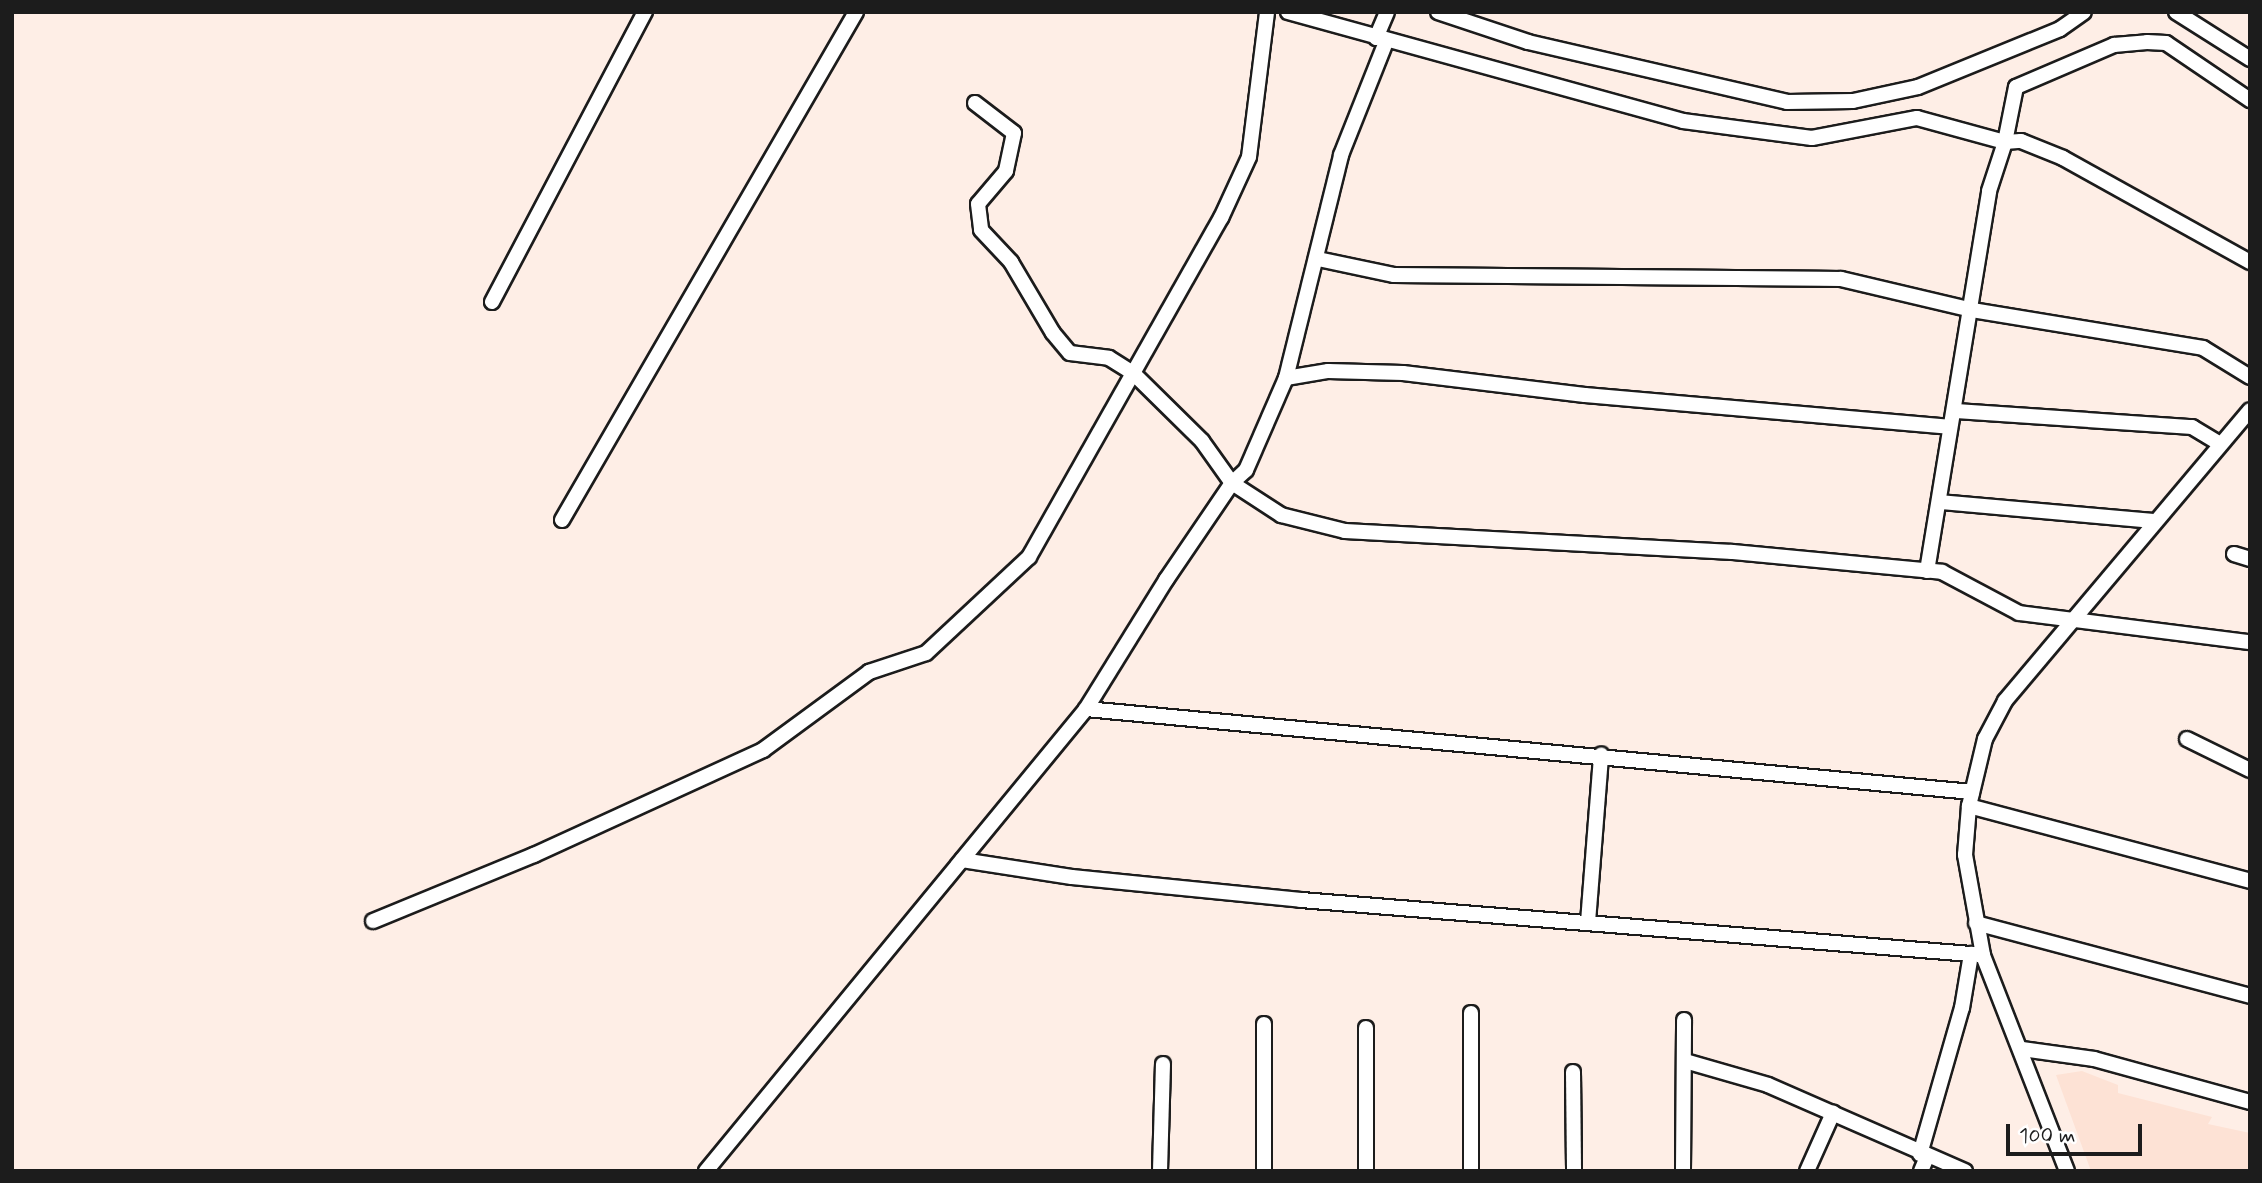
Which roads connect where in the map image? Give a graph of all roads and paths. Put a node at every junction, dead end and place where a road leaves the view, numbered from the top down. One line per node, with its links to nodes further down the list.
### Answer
1 (645, 12): 16 (street)
2 (856, 12): 27 (street)
3 (1267, 12): 18 (street)
4 (1288, 12): 9 (street)
5 (1387, 12): 9 (street)
6 (1438, 12): 7 (street)
7 (2084, 12)
8 (2176, 12): 10 (street)
9 (1381, 40): 13 (street); 14 (street)
10 (2250, 60)
11 (2250, 100): 13 (street)
12 (975, 103): 18 (street)
13 (2005, 142): 15 (street); 17 (street)
14 (1318, 258): 17 (street); 20 (street)
15 (2250, 262)
16 (492, 302)
17 (1972, 310): 19 (street); 22 (street)
18 (1133, 373): 25 (street); 41 (street)
19 (2250, 377)
20 (1286, 378): 23 (street); 25 (street)
21 (2250, 410): 24 (street)
22 (1956, 411): 23 (street); 24 (street)
23 (1950, 427): 26 (street)
24 (2219, 443): 28 (street)
25 (1232, 483): 31 (street); 34 (street)
26 (1941, 502): 28 (street); 31 (street)
27 (562, 520)
28 (2152, 521): 32 (street)
29 (2234, 554): 30 (street)
30 (2250, 559)
31 (1927, 571): 32 (street)
32 (2069, 619): 33 (street); 38 (street)
33 (2250, 642)
34 (1086, 709): 36 (street); 39 (street)
35 (2187, 739): 37 (street)
36 (1601, 755): 38 (street); 42 (street)
37 (2250, 770)
38 (1971, 799): 40 (street); 43 (street)
39 (962, 859): 42 (street); 57 (street)
40 (2250, 881)
41 (373, 921)
42 (1588, 922): 44 (street)
43 (1976, 923): 44 (street); 45 (street)
44 (1977, 955): 50 (street); 56 (street)
45 (2250, 996)
46 (1471, 1013): 61 (street)
47 (1684, 1020): 51 (street)
48 (1264, 1024): 59 (street)
49 (1366, 1028): 60 (street)
50 (2022, 1049): 54 (street); 67 (street)
51 (1685, 1061): 55 (street); 63 (street)
52 (1163, 1064): 58 (street)
53 (1573, 1072): 62 (street)
54 (2250, 1102)
55 (1833, 1113): 56 (street); 64 (street)
56 (1924, 1155): 65 (street); 66 (street)
57 (706, 1171)
58 (1160, 1171)
59 (1264, 1171)
60 (1366, 1171)
61 (1471, 1171)
62 (1573, 1171)
63 (1683, 1171)
64 (1807, 1171)
65 (1921, 1171)
66 (1965, 1171)
67 (2067, 1171)

